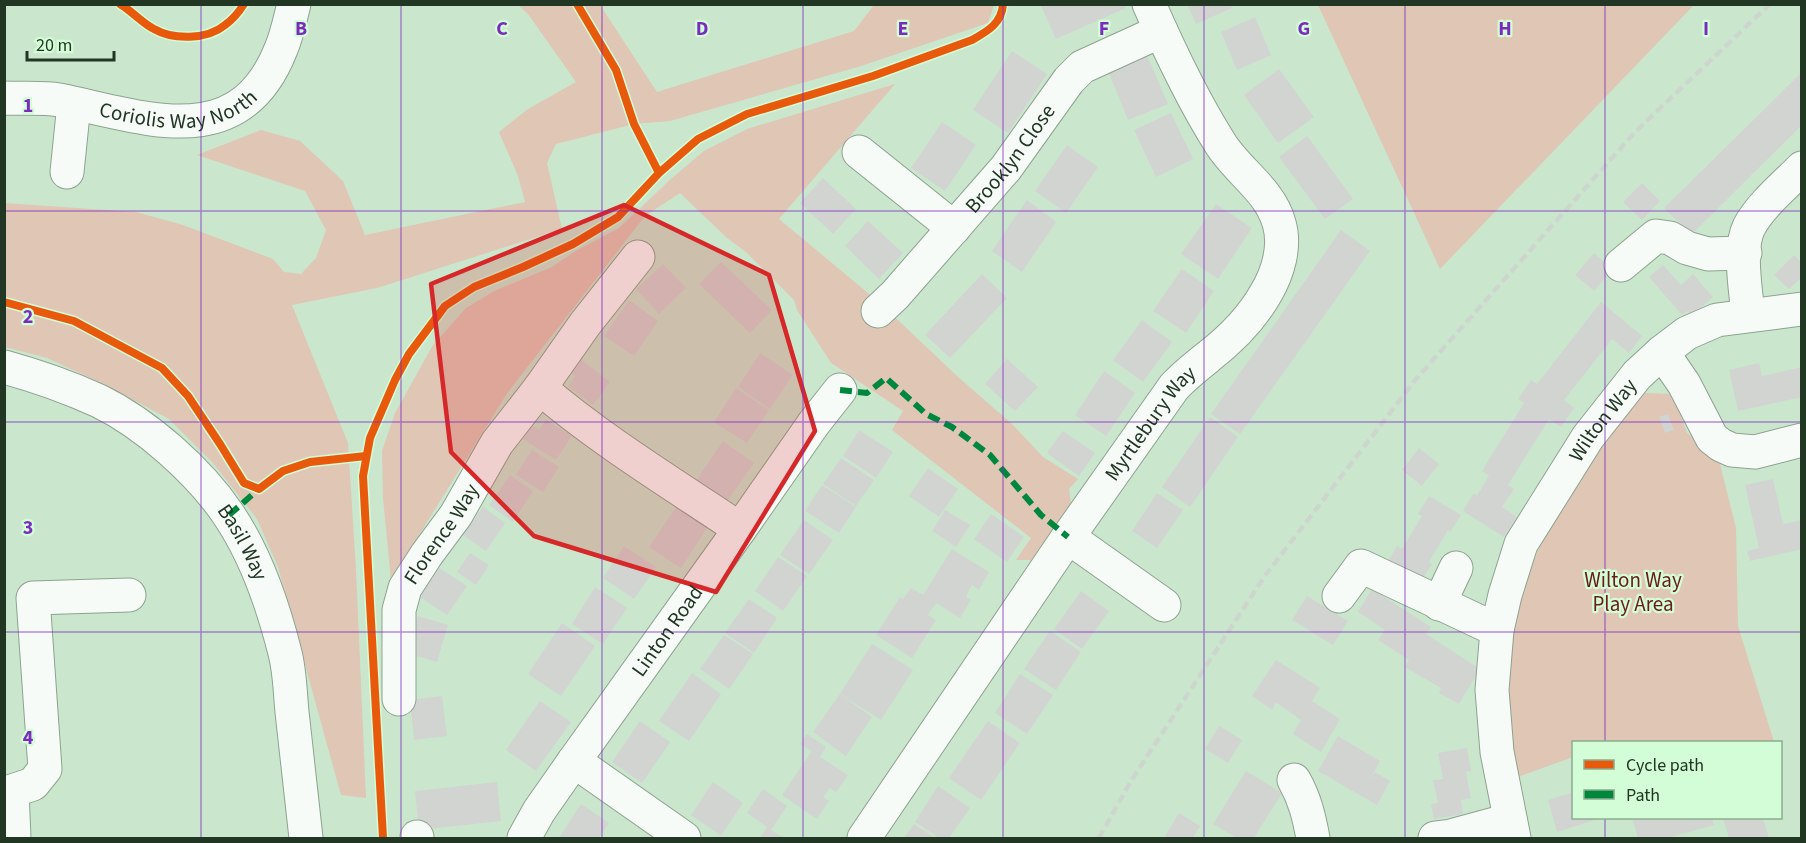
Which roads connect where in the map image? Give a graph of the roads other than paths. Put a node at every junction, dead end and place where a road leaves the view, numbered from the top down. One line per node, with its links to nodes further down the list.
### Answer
1 (294, 4): 4 (street, Coriolis Way North)
2 (1155, 18): 8 (street, Brooklyn Close); 21 (street, Myrtlebury Way)
3 (4, 98): 4 (street, Coriolis Way North)
4 (74, 104): 6 (street)
5 (859, 152): 8 (street)
6 (68, 172)
7 (1800, 172): 9 (street)
8 (954, 228): 13 (street, Brooklyn Close)
9 (1745, 253): 11 (street); 14 (street)
10 (638, 257): 17 (street, Florence Way)
11 (1622, 265)
12 (1802, 309): 14 (street, Wilton Way)
13 (878, 311)
14 (1748, 315): 15 (street, Wilton Way)
15 (1662, 352): 19 (street); 27 (street, Wilton Way)
16 (4, 367): 35 (street, Basil Way)
17 (540, 388): 20 (street); 28 (street, Florence Way)
18 (840, 390): 20 (street, Linton Road)
19 (1802, 440)
20 (740, 529): 29 (street, Linton Road)
21 (1068, 537): 26 (street); 37 (street, Myrtlebury Way)
22 (1456, 568): 25 (street)
23 (129, 595): 31 (street)
24 (1339, 596): 25 (street)
25 (1439, 604): 27 (street)
26 (1164, 605)
27 (1497, 630): 33 (street, Wilton Way)
28 (399, 699)
29 (574, 761): 32 (street, Linton Road); 36 (street)
30 (1294, 780): 38 (street)
31 (8, 792): 34 (street)
32 (536, 829)
33 (1512, 829): 39 (street)
34 (14, 838)
35 (306, 838)
36 (684, 838)
37 (864, 838)
38 (1313, 838)
39 (1435, 838)

